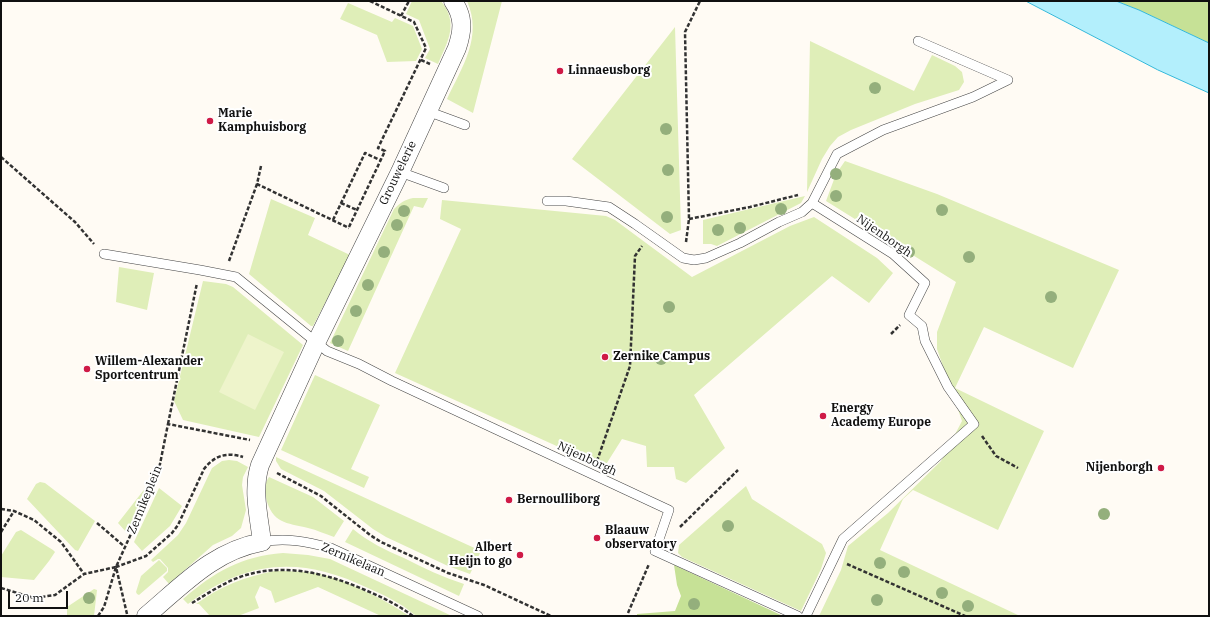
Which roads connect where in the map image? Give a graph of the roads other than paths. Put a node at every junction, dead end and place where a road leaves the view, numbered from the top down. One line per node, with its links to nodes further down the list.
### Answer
1 (453, 1): 3 (street, Grouwelerie)
2 (918, 41): 8 (lane)
3 (427, 111): 4 (lane); 5 (street, Grouwelerie)
4 (465, 125)
5 (400, 172): 6 (lane); 10 (street, Grouwelerie)
6 (444, 188)
7 (548, 202): 8 (lane)
8 (812, 203): 15 (lane, Nijenborgh)
9 (104, 254): 10 (lane, Nijenborgh)
10 (316, 343): 11 (street); 14 (lane, Nijenborgh)
11 (262, 542): 12 (street, Zernikelaan); 13 (lane, Zernikelaan)
12 (146, 616)
13 (478, 616)
14 (798, 616)
15 (806, 616)

